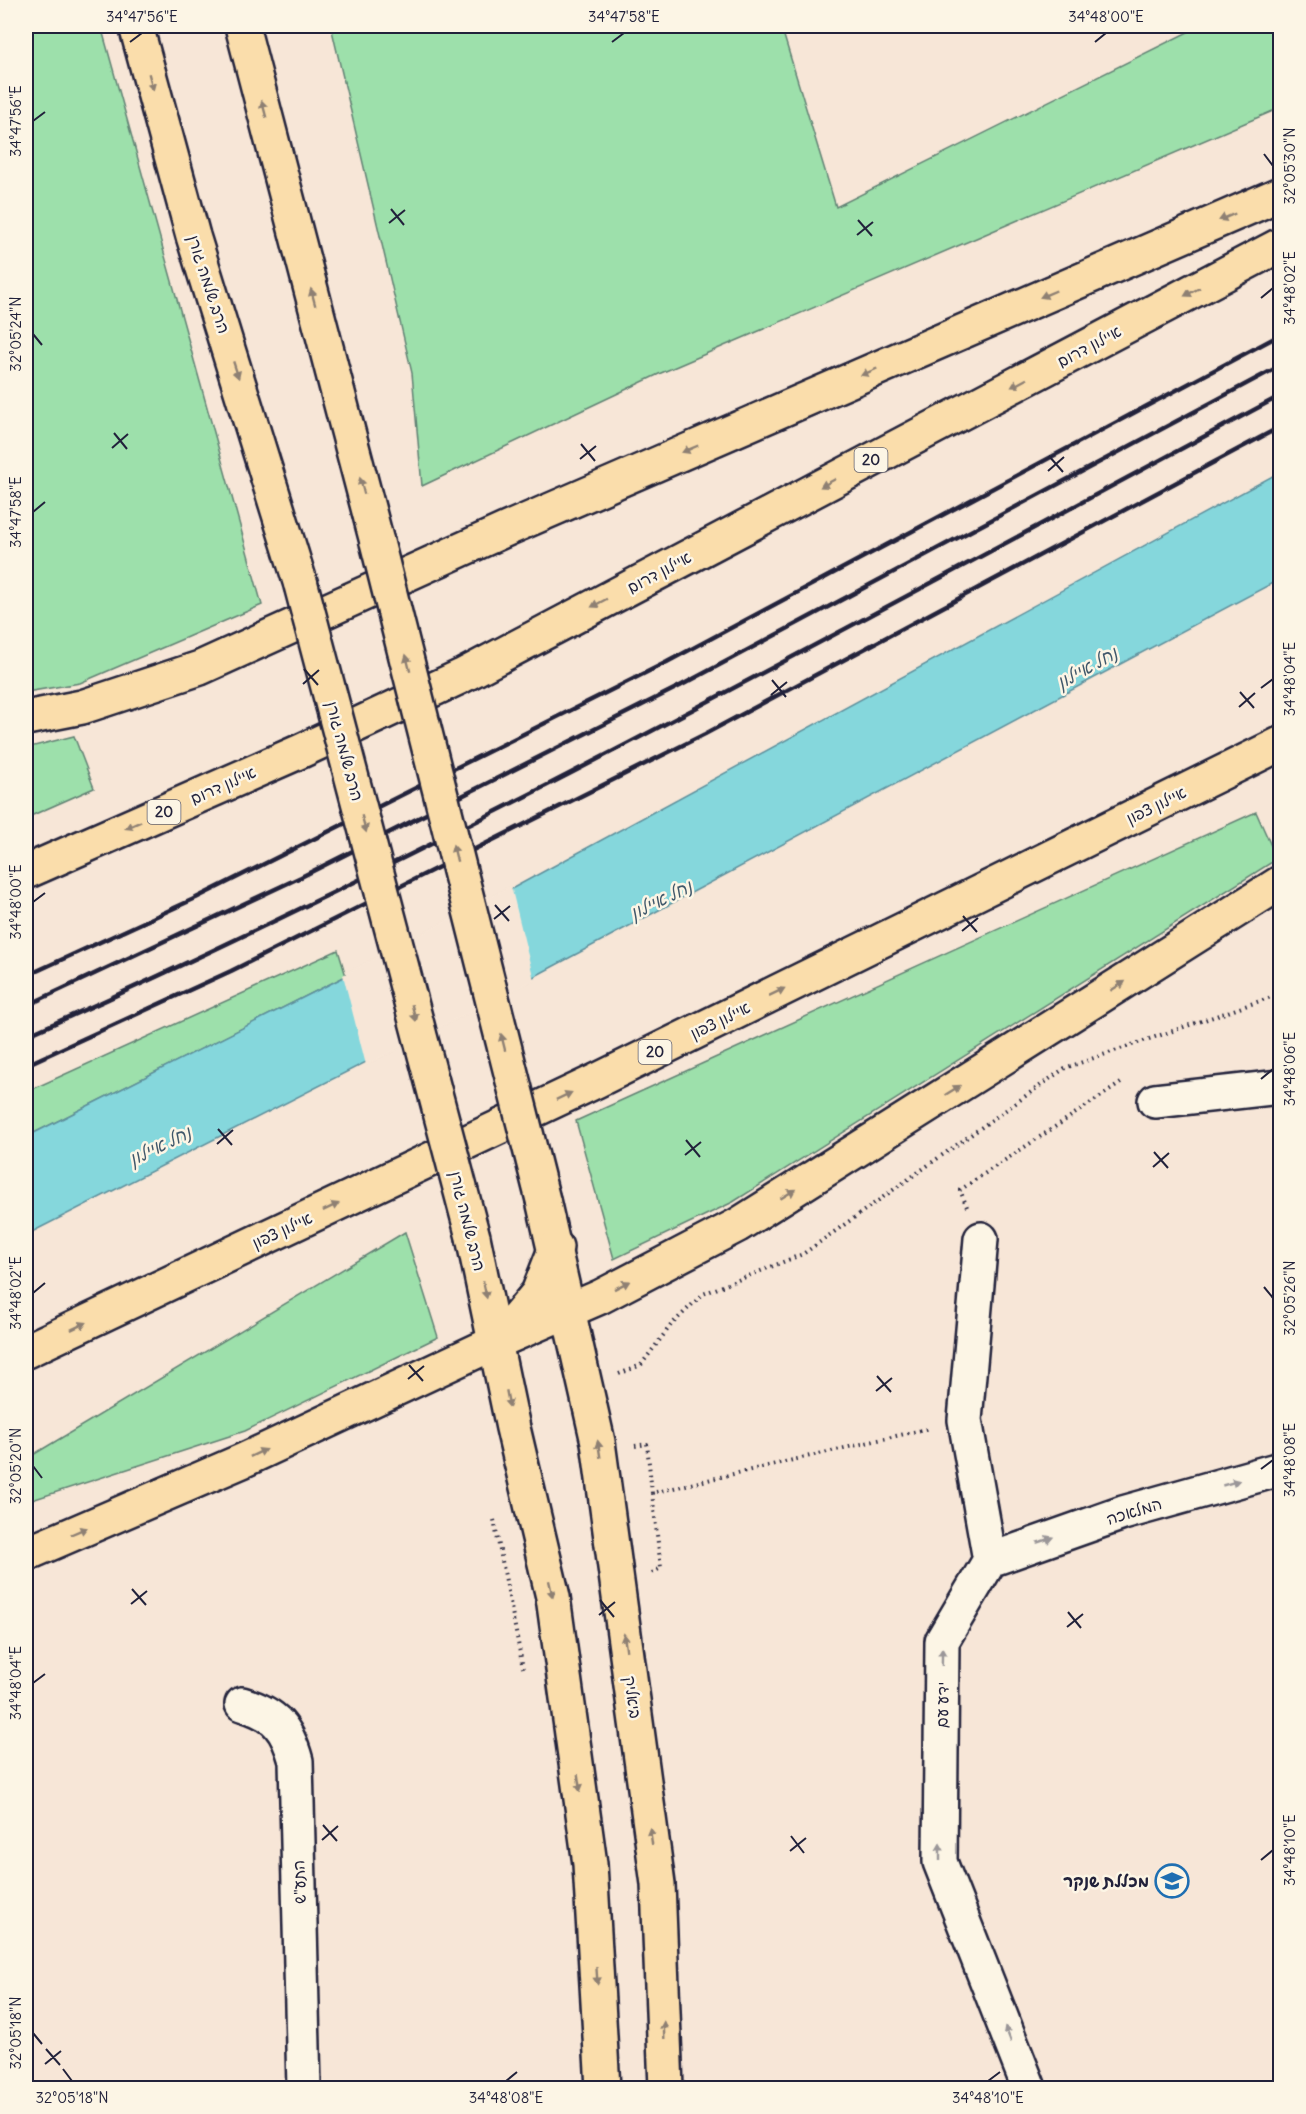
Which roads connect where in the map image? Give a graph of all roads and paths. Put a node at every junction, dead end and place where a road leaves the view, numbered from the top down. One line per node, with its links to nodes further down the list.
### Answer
1 (136, 26): 18 (main road, הרב שלמה גורן, one-way to 18, bridge)
2 (242, 26): 4 (main road)
3 (252, 26): 4 (main road)
4 (253, 66): 16 (main road, one-way to 4, bridge)
5 (1281, 194): 7 (main road, one-way to 7)
6 (1281, 245): 9 (main road, איילון דרום / 20, one-way to 9)
7 (26, 718)
8 (1281, 744): 19 (main road, איילון צפון / 20, one-way to 8)
9 (26, 872)
10 (1281, 883): 17 (main road, one-way to 10)
11 (1281, 994): 20 (path)
12 (1131, 1076): 15 (path)
13 (1281, 1088): 14 (street)
14 (1155, 1101)
15 (981, 1239): 21 (street)
16 (556, 1247): 17 (main road); 18 (main road)
17 (569, 1310): 18 (main road); 33 (main road, ביאליק, one-way to 17)
18 (496, 1342): 26 (main road, one-way to 18); 32 (main road, one-way to 32)
19 (26, 1351)
20 (641, 1365)
21 (965, 1420): 24 (path); 27 (street)
22 (647, 1444): 24 (path)
23 (1281, 1469): 27 (street, המלאכה, one-way to 23)
24 (652, 1493): 28 (path)
25 (493, 1514): 29 (path)
26 (26, 1554)
27 (990, 1560): 34 (street, ידע עם, one-way to 27)
28 (651, 1573)
29 (524, 1674)
30 (242, 1704): 31 (street, התע"ש)
31 (304, 2088)
32 (603, 2088)
33 (666, 2088)
34 (1029, 2088)

